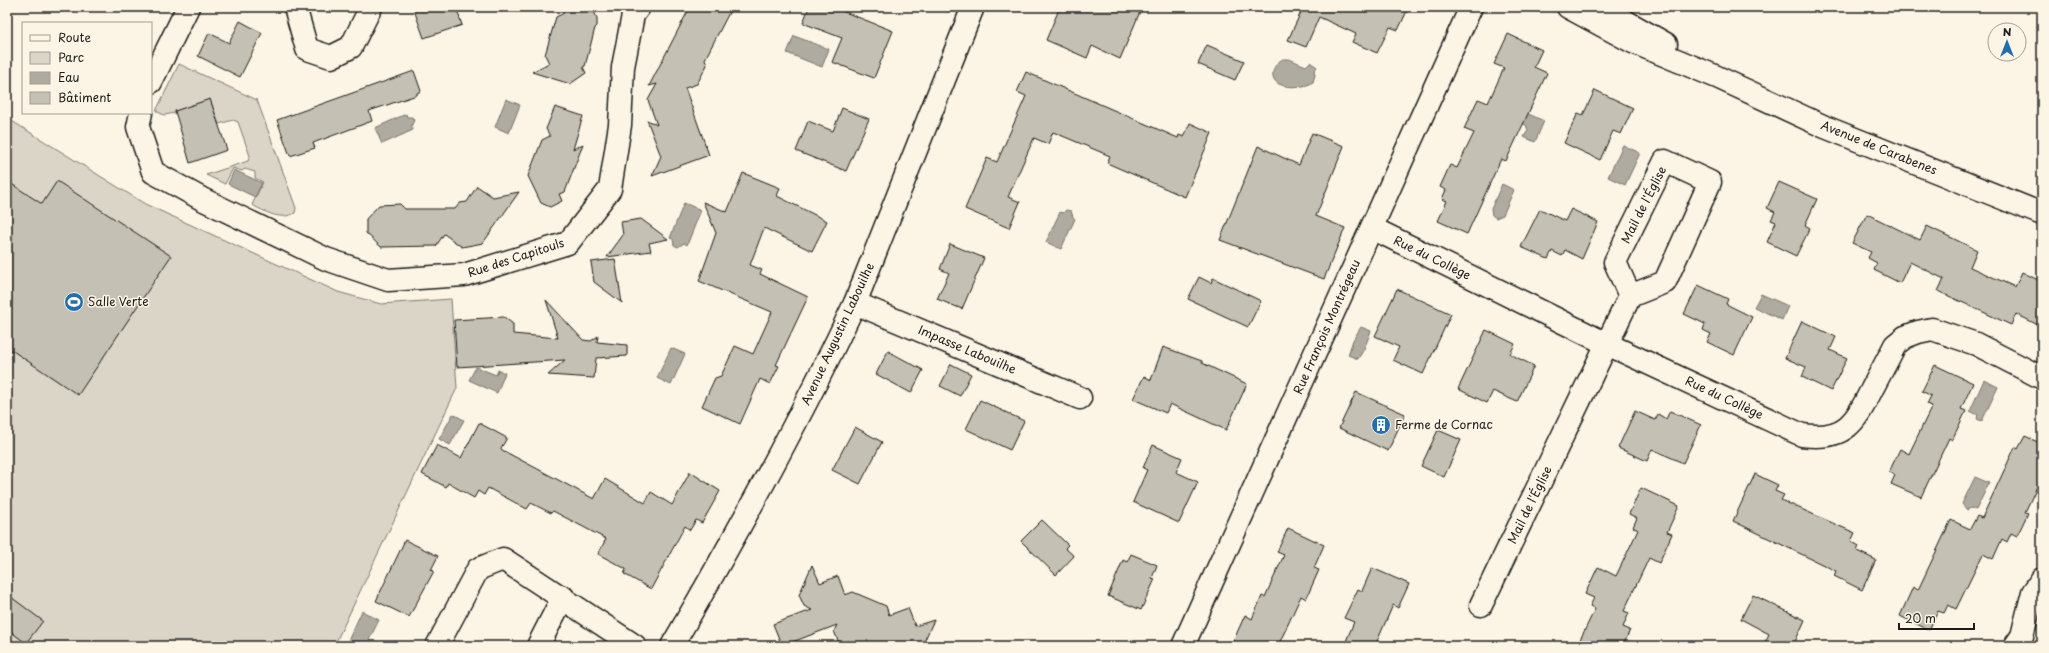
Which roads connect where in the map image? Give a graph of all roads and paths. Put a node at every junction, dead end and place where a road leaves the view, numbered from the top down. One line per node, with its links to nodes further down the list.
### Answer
1 (188, 7): 10 (street)
2 (295, 7): 3 (street)
3 (371, 7)
4 (639, 7): 11 (street, Rue des Capitouls)
5 (973, 7): 15 (street, Avenue Augustin Labouilhe)
6 (1471, 7): 13 (street, Rue François Montrégeau)
7 (1568, 7): 9 (street, Avenue de Carabenes)
8 (1600, 7): 9 (street, Avenue de Carabenes)
9 (1718, 77): 12 (street, Avenue de Carabenes)
10 (152, 80)
11 (141, 114)
12 (2042, 214)
13 (1372, 228): 16 (street, Rue du Collège); 26 (street, Rue François Montrégeau)
14 (1630, 296): 14 (street, Mail de l'Église); 16 (street, Mail de l'Église)
15 (855, 303): 18 (street, Impasse Labouilhe); 25 (street, Avenue Augustin Labouilhe)
16 (1607, 344): 17 (street, Rue du Collège); 21 (street, Mail de l'Église)
17 (2042, 378)
18 (1080, 398)
19 (2042, 579): 27 (street)
20 (563, 597): 22 (street); 23 (street); 24 (street)
21 (1481, 605)
22 (437, 646)
23 (538, 646)
24 (635, 646)
25 (672, 646)
26 (1183, 646)
27 (2015, 646)

